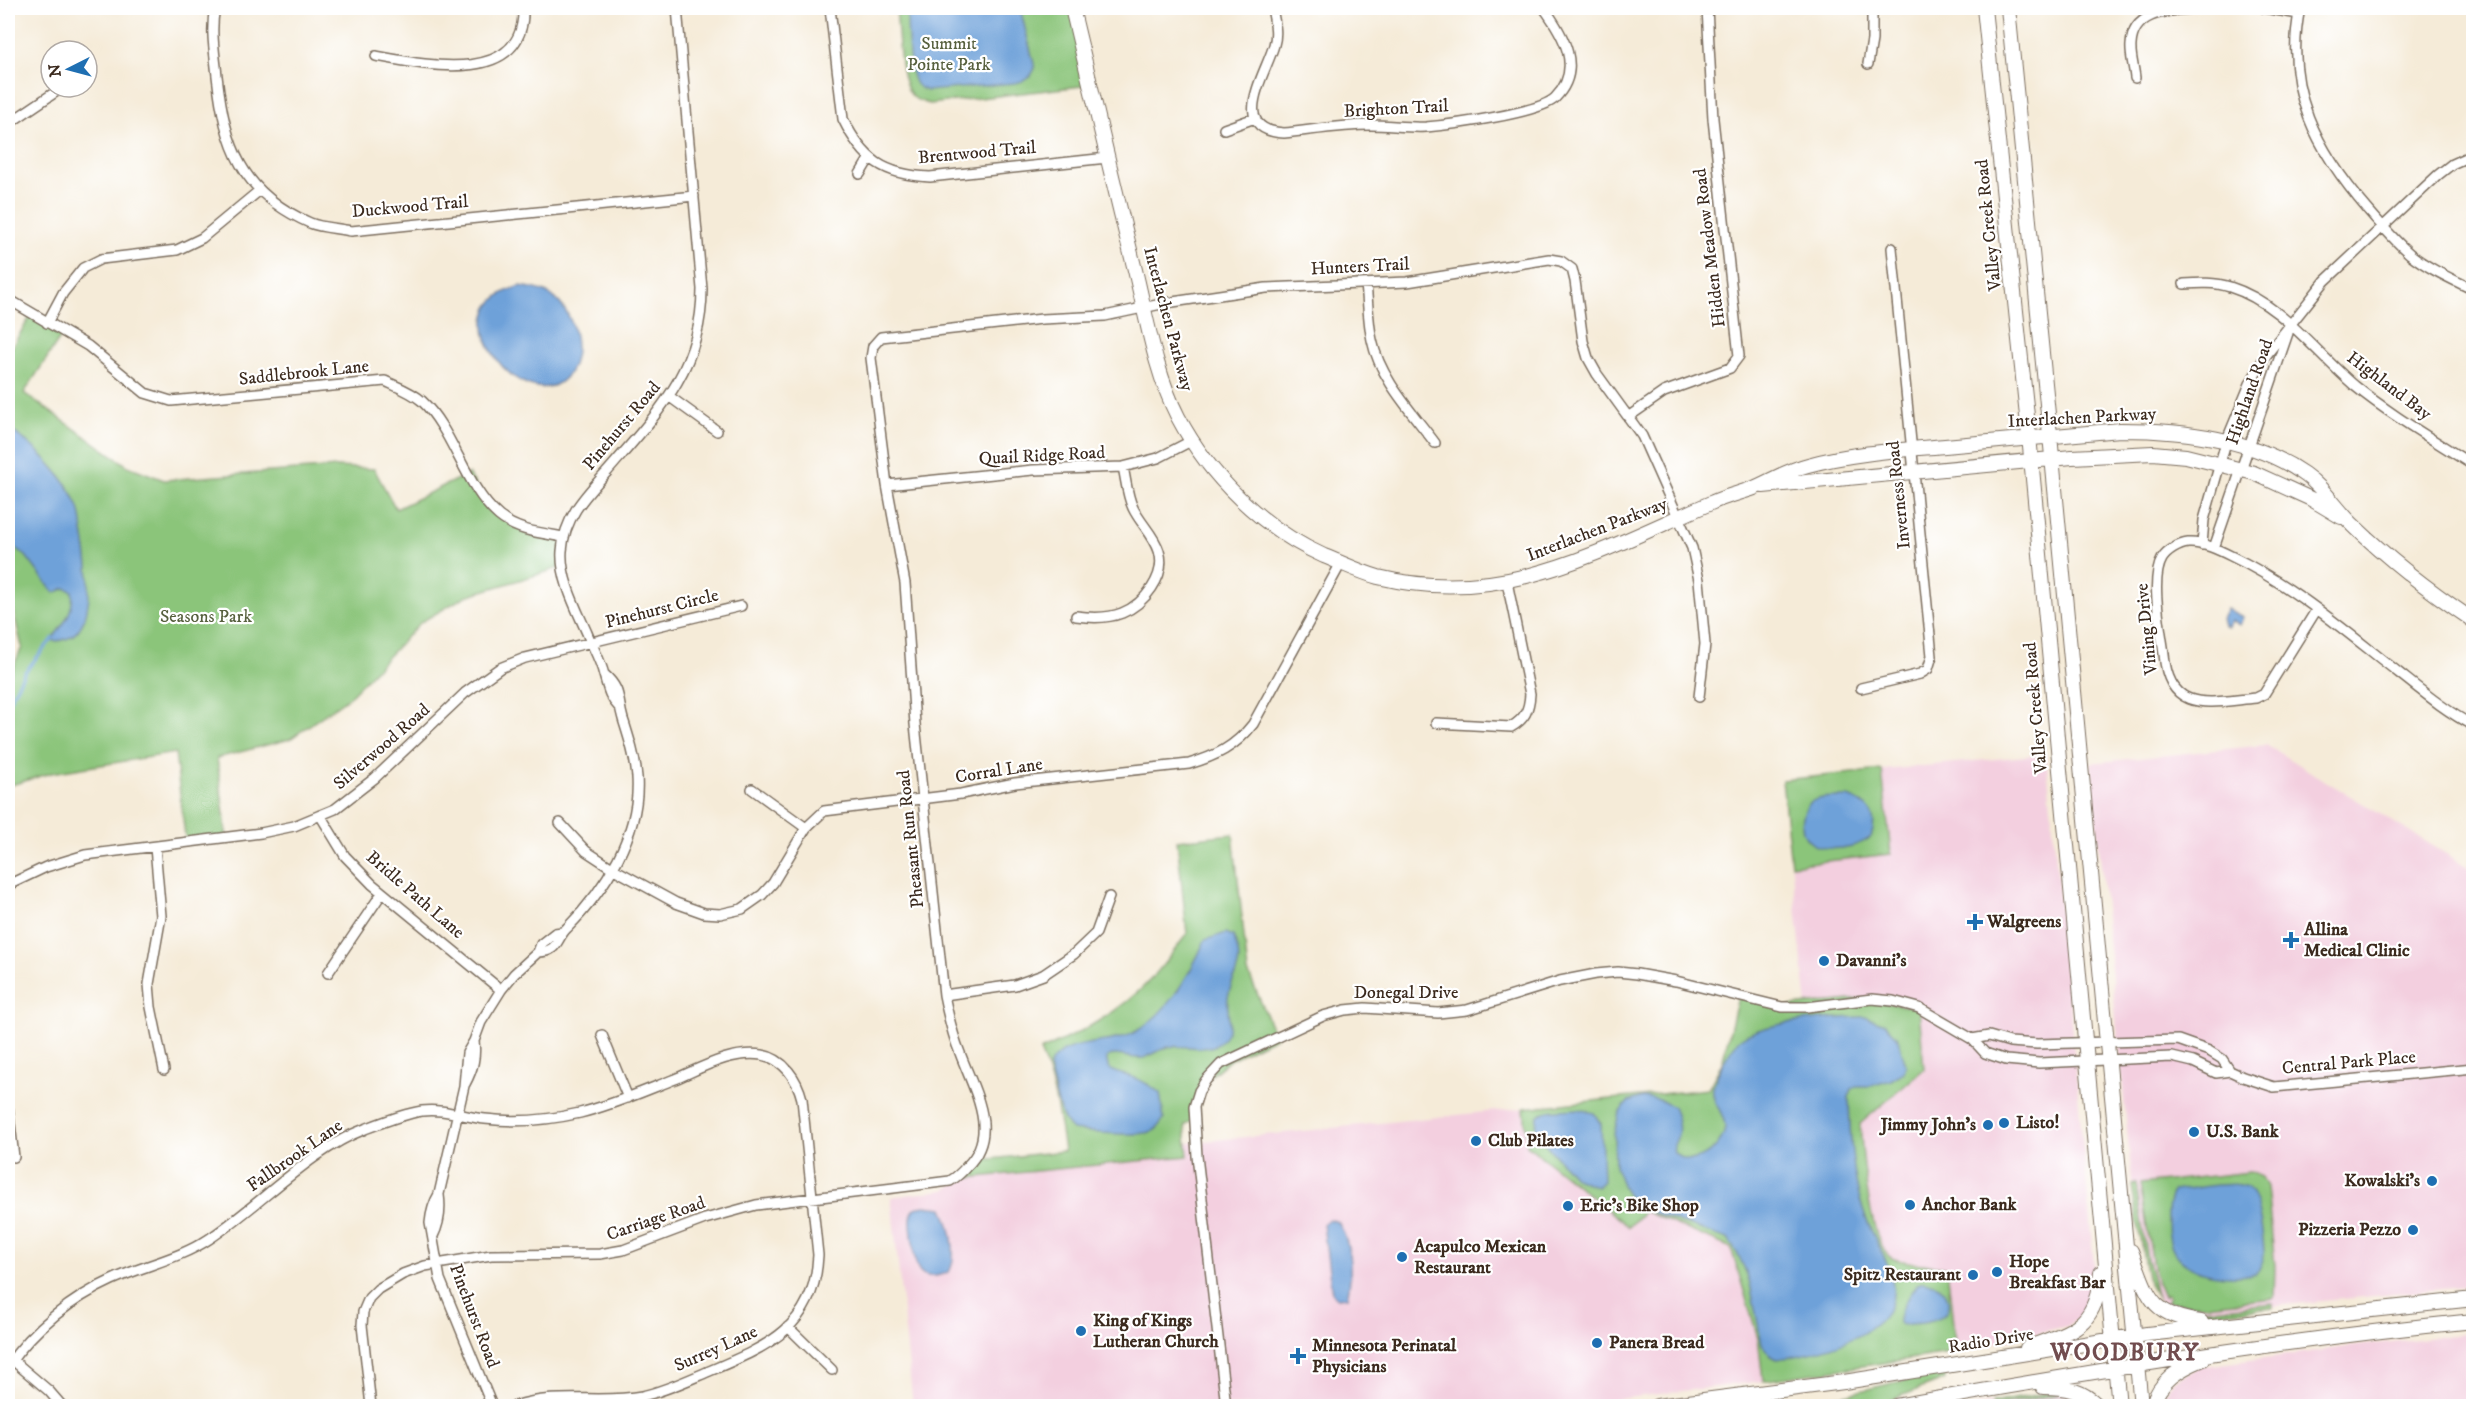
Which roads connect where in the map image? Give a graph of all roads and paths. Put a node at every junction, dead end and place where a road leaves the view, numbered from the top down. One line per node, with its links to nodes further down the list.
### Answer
1 (215, 8): 28 (street, Duckwood Trail)
2 (523, 8): 15 (street)
3 (677, 8): 29 (street, Pinehurst Road)
4 (830, 8): 26 (street)
5 (1072, 8): 25 (main road, Interlachen Parkway)
6 (1272, 8): 21 (street)
7 (1544, 8): 19 (street)
8 (1707, 8): 41 (street, Hidden Meadow Road)
9 (1872, 8): 16 (street)
10 (1984, 8): 44 (main road, Valley Creek Road)
11 (2008, 8): 43 (main road)
12 (2202, 8): 17 (street)
13 (2264, 8): 14 (street)
14 (2300, 11): 30 (street)
15 (376, 56)
16 (1868, 64)
17 (2135, 78)
18 (45, 99): 22 (street)
19 (1554, 99): 20 (street); 21 (street, Brighton Trail)
20 (1561, 108)
21 (1255, 118): 23 (street)
22 (8, 124)
23 (1224, 129)
24 (2474, 154): 30 (street, Highland Road)
25 (1107, 158): 26 (street, Brentwood Trail); 36 (main road, Interlachen Parkway)
26 (869, 159): 27 (street)
27 (860, 174)
28 (260, 190): 29 (street, Duckwood Trail); 37 (street)
29 (694, 196): 40 (street, Pinehurst Road)
30 (2383, 227): 34 (street); 38 (street, Highland Road)
31 (1892, 248): 48 (street, Inverness Road)
32 (1366, 284): 36 (street, Hunters Trail); 41 (street, Hunters Trail); 47 (street)
33 (2184, 284): 38 (street, Highland Bay)
34 (2474, 290)
35 (8, 299): 37 (street, Saddlebrook Lane)
36 (1144, 309): 39 (street, Hunters Trail); 45 (main road, Interlachen Parkway)
37 (47, 322): 61 (street, Saddlebrook Lane)
38 (2291, 325): 46 (street, Highland Road); 49 (street, Highland Road); 53 (street, Highland Bay)
39 (876, 340): 57 (street, Pheasant Run Road)
40 (670, 397): 42 (street); 61 (street, Pinehurst Road)
41 (1628, 417): 59 (street, Hunters Trail)
42 (717, 431)
43 (2050, 436): 44 (main road, Interlachen Parkway); 46 (main road, Interlachen Parkway); 50 (main road)
44 (2029, 439): 48 (main road, Interlachen Parkway); 51 (main road, Valley Creek Road)
45 (1193, 440): 54 (street, Quail Ridge Road); 64 (main road, Interlachen Parkway)
46 (2226, 442): 49 (main road, Interlachen Parkway); 52 (street, Highland Road)
47 (1435, 443)
48 (1911, 449): 56 (street, Inverness Road); 58 (main road, Interlachen Parkway)
49 (2248, 449): 55 (street, Highland Road); 60 (main road, Interlachen Parkway)
50 (2053, 459): 51 (main road, Interlachen Parkway); 52 (main road, Interlachen Parkway); 91 (main road)
51 (2031, 461): 56 (main road, Interlachen Parkway); 90 (main road, Valley Creek Road)
52 (2220, 465): 55 (main road, Interlachen Parkway); 62 (street)
53 (2474, 466)
54 (1123, 467): 57 (street, Quail Ridge Road); 68 (street)
55 (2241, 470): 60 (main road, Interlachen Parkway); 63 (street)
56 (1913, 472): 58 (main road, Interlachen Parkway); 71 (street, Inverness Road)
57 (887, 485): 76 (street, Pheasant Run Road)
58 (1756, 487): 59 (main road, Interlachen Parkway)
59 (1680, 517): 65 (main road, Interlachen Parkway); 72 (street, Hunters Trail)
60 (2351, 523): 69 (main road, Interlachen Parkway)
61 (564, 537): 70 (street, Pinehurst Road)
62 (2202, 545): 63 (street, Vining Drive); 67 (street, Vining Drive)
63 (2214, 548): 67 (street, Vining Drive)
64 (1341, 563): 65 (main road, Interlachen Parkway); 76 (street, Corral Lane)
65 (1507, 582): 73 (street)
66 (741, 606): 70 (street, Pinehurst Circle)
67 (2317, 609): 74 (street, Vining Drive)
68 (1076, 616)
69 (2474, 621)
70 (591, 643): 77 (street, Silverwood Road); 81 (street, Pinehurst Road)
71 (1861, 688)
72 (1699, 697)
73 (1436, 723)
74 (2474, 726)
75 (752, 789): 79 (street)
76 (923, 799): 79 (street, Corral Lane); 87 (street, Pheasant Run Road)
77 (320, 815): 80 (street, Silverwood Road); 83 (street, Bridle Path Lane)
78 (560, 823): 81 (street, Corral Lane)
79 (806, 828): 81 (street, Corral Lane)
80 (155, 847): 82 (street, Silverwood Road); 95 (street)
81 (612, 868): 86 (street, Pinehurst Road)
82 (8, 885)
83 (382, 893): 85 (street); 86 (street, Bridle Path Lane)
84 (1109, 897): 87 (street)
85 (328, 973)
86 (501, 990): 99 (street, Pinehurst Road)
87 (944, 995): 101 (street, Pheasant Run Road)
88 (602, 1035): 97 (street)
89 (1972, 1039): 90 (street, Donegal Drive); 92 (street, Donegal Drive); 123 (street, Donegal Drive)
90 (2085, 1042): 91 (street, Central Park Place); 92 (main road, Valley Creek Road)
91 (2107, 1043): 93 (main road); 96 (street, Central Park Place)
92 (2087, 1060): 93 (street, Central Park Place); 103 (main road, Valley Creek Road)
93 (2109, 1060): 96 (street, Central Park Place); 102 (main road)
94 (2474, 1068): 96 (street, Central Park Place)
95 (164, 1070)
96 (2230, 1071)
97 (628, 1098): 99 (street, Fallbrook Lane); 101 (street, Fallbrook Lane)
98 (8, 1107): 100 (street)
99 (458, 1114): 104 (street, Pinehurst Road); 113 (street, Fallbrook Lane)
100 (14, 1157)
101 (813, 1197): 104 (street, Carriage Road); 108 (street, Surrey Lane)
102 (2125, 1232): 107 (main road); 109 (main road)
103 (2104, 1240): 110 (main road, Valley Creek Road); 112 (main road)
104 (436, 1264): 119 (street, Carriage Road); 121 (street, Pinehurst Road)
105 (2474, 1299): 107 (main road, Radio Drive)
106 (2474, 1321): 111 (main road)
107 (2221, 1325): 109 (main road, Radio Drive)
108 (788, 1327): 116 (street); 122 (street, Surrey Lane)
109 (2134, 1336): 110 (main road, Radio Drive); 114 (main road)
110 (2114, 1339): 112 (main road, Radio Drive); 115 (main road, Valley Creek Road)
111 (2224, 1350): 114 (main road); 129 (main road)
112 (2003, 1357): 118 (main road, Radio Drive)
113 (9, 1360): 120 (street)
114 (2137, 1365): 115 (main road); 128 (main road)
115 (2116, 1368): 117 (main road); 127 (main road, Valley Creek Road)
116 (832, 1370)
117 (2006, 1387): 125 (main road); 126 (main road)
118 (1693, 1404): 124 (main road, Radio Drive)
119 (371, 1406)
120 (62, 1407)
121 (492, 1407)
122 (515, 1407)
123 (1226, 1407)
124 (1657, 1407)
125 (1896, 1407)
126 (2098, 1407)
127 (2119, 1407)
128 (2141, 1407)
129 (2152, 1407)

